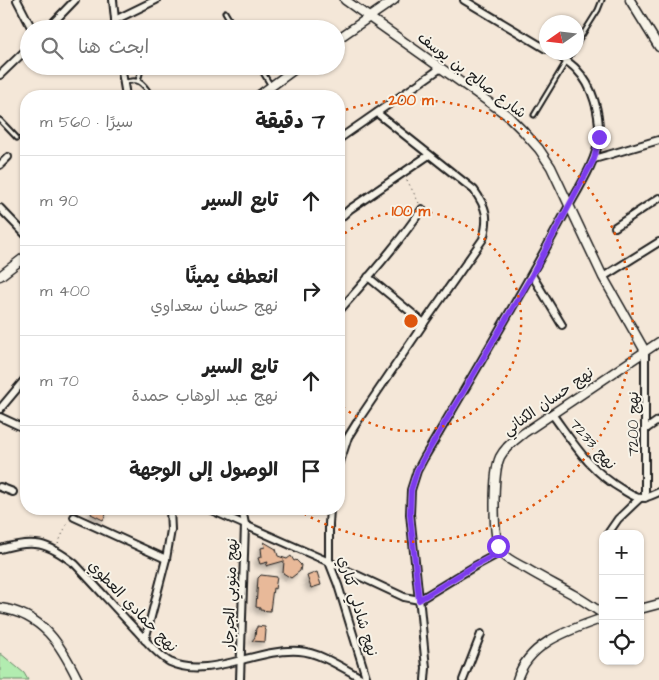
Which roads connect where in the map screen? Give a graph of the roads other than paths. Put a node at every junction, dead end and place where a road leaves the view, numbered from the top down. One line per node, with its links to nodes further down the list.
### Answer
1 (17, 0): 12 (street)
2 (75, 0): 13 (street)
3 (113, 0): 14 (street)
4 (156, 0): 14 (street)
5 (345, 0): 11 (street, شارع صالح بن يوسف)
6 (394, 0): 11 (street)
7 (464, 0): 18 (street)
8 (602, 0): 16 (lane)
9 (630, 0): 19 (street)
10 (225, 12): 15 (lane)
11 (368, 17): 17 (street); 22 (street, شارع صالح بن يوسف)
12 (27, 20)
13 (56, 20)
14 (115, 20)
15 (230, 20)
16 (584, 32)
17 (345, 34)
18 (539, 45)
19 (659, 46)
20 (20, 56): 23 (street)
21 (567, 60): 35 (lane); 42 (street)
22 (441, 68): 34 (street); 45 (street, شارع صالح بن يوسف)
23 (0, 75)
24 (122, 75): 29 (street)
25 (140, 75): 28 (lane)
26 (264, 75): 30 (lane)
27 (286, 75): 30 (street)
28 (138, 81): 29 (lane); 32 (lane)
29 (124, 84): 31 (street)
30 (271, 86): 33 (street)
31 (125, 90)
32 (147, 90)
33 (266, 90)
34 (377, 114): 37 (street); 40 (street)
35 (534, 115)
36 (0, 120): 38 (lane)
37 (345, 135)
38 (17, 138)
39 (659, 140): 42 (street)
40 (429, 155): 48 (street); 58 (street)
41 (8, 157): 43 (street)
42 (594, 159): 45 (street)
43 (0, 165)
44 (659, 198): 49 (street)
45 (569, 205): 53 (street); 55 (street, شارع صالح بن يوسف)
46 (0, 208): 50 (street)
47 (422, 209): 56 (street)
48 (345, 214)
49 (615, 227)
50 (20, 228)
51 (659, 242): 55 (street)
52 (20, 261): 54 (street)
53 (532, 275): 59 (street); 85 (street)
54 (0, 276)
55 (603, 277): 61 (street, شارع صالح بن يوسف)
56 (368, 278): 57 (street); 58 (street)
57 (345, 304)
58 (424, 322): 69 (street)
59 (562, 325)
60 (659, 342): 61 (street, نهج حسان الكناني)
61 (645, 351): 64 (street, نهج حسان الكناني); 68 (street, نهج 7200)
62 (20, 385): 63 (street)
63 (0, 409)
64 (552, 414): 73 (street, نهج 7233); 82 (street, نهج حسان الكناني)
65 (0, 417): 67 (street)
66 (659, 420): 68 (street)
67 (20, 426)
68 (646, 429): 73 (street, نهج 7200)
69 (345, 446)
70 (0, 486): 71 (street)
71 (12, 492)
72 (659, 492): 73 (street)
73 (642, 498): 80 (street)
74 (170, 515): 83 (street)
75 (223, 515): 79 (street)
76 (243, 515): 79 (street, نهج منوبي الجرجار)
77 (330, 515): 84 (street, نهج شادلي كتاري)
78 (74, 517): 83 (street)
79 (245, 524): 84 (street); 93 (street, نهج منوبي الجرجار)
80 (610, 530)
81 (0, 549): 92 (street, نهج حمادي العطوي)
82 (501, 552): 85 (street); 89 (street)
83 (166, 559): 92 (street)
84 (329, 562): 85 (street); 96 (street, نهج شادلي كتاري)
85 (419, 600): 97 (street)
86 (659, 604): 88 (street)
87 (0, 608): 94 (street)
88 (644, 608)
89 (599, 611)
90 (599, 620): 99 (street)
91 (481, 634): 98 (street)
92 (145, 640): 93 (street, نهج حمادي العطوي)
93 (241, 660): 95 (street, نهج منوبي الجرجار); 96 (street, نهج حمادي العطوي)
94 (78, 680)
95 (240, 680)
96 (366, 680)
97 (425, 680)
98 (463, 680)
99 (517, 680)

